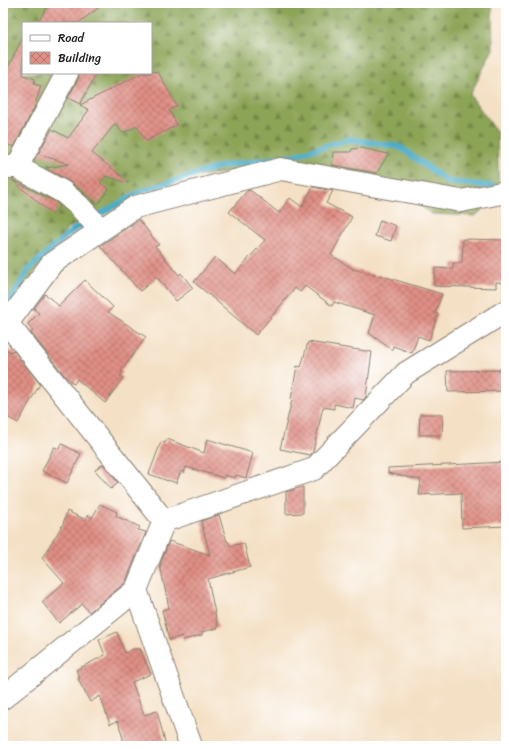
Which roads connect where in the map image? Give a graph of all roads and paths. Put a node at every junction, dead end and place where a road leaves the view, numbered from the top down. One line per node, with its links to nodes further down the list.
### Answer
1 (66, 74): 2 (street)
2 (10, 167): 4 (street)
3 (506, 192): 4 (street)
4 (101, 229): 6 (street)
5 (506, 311): 7 (street)
6 (5, 326): 7 (street)
7 (164, 521): 8 (street)
8 (136, 590): 9 (street); 10 (street)
9 (3, 698)
10 (191, 746)

